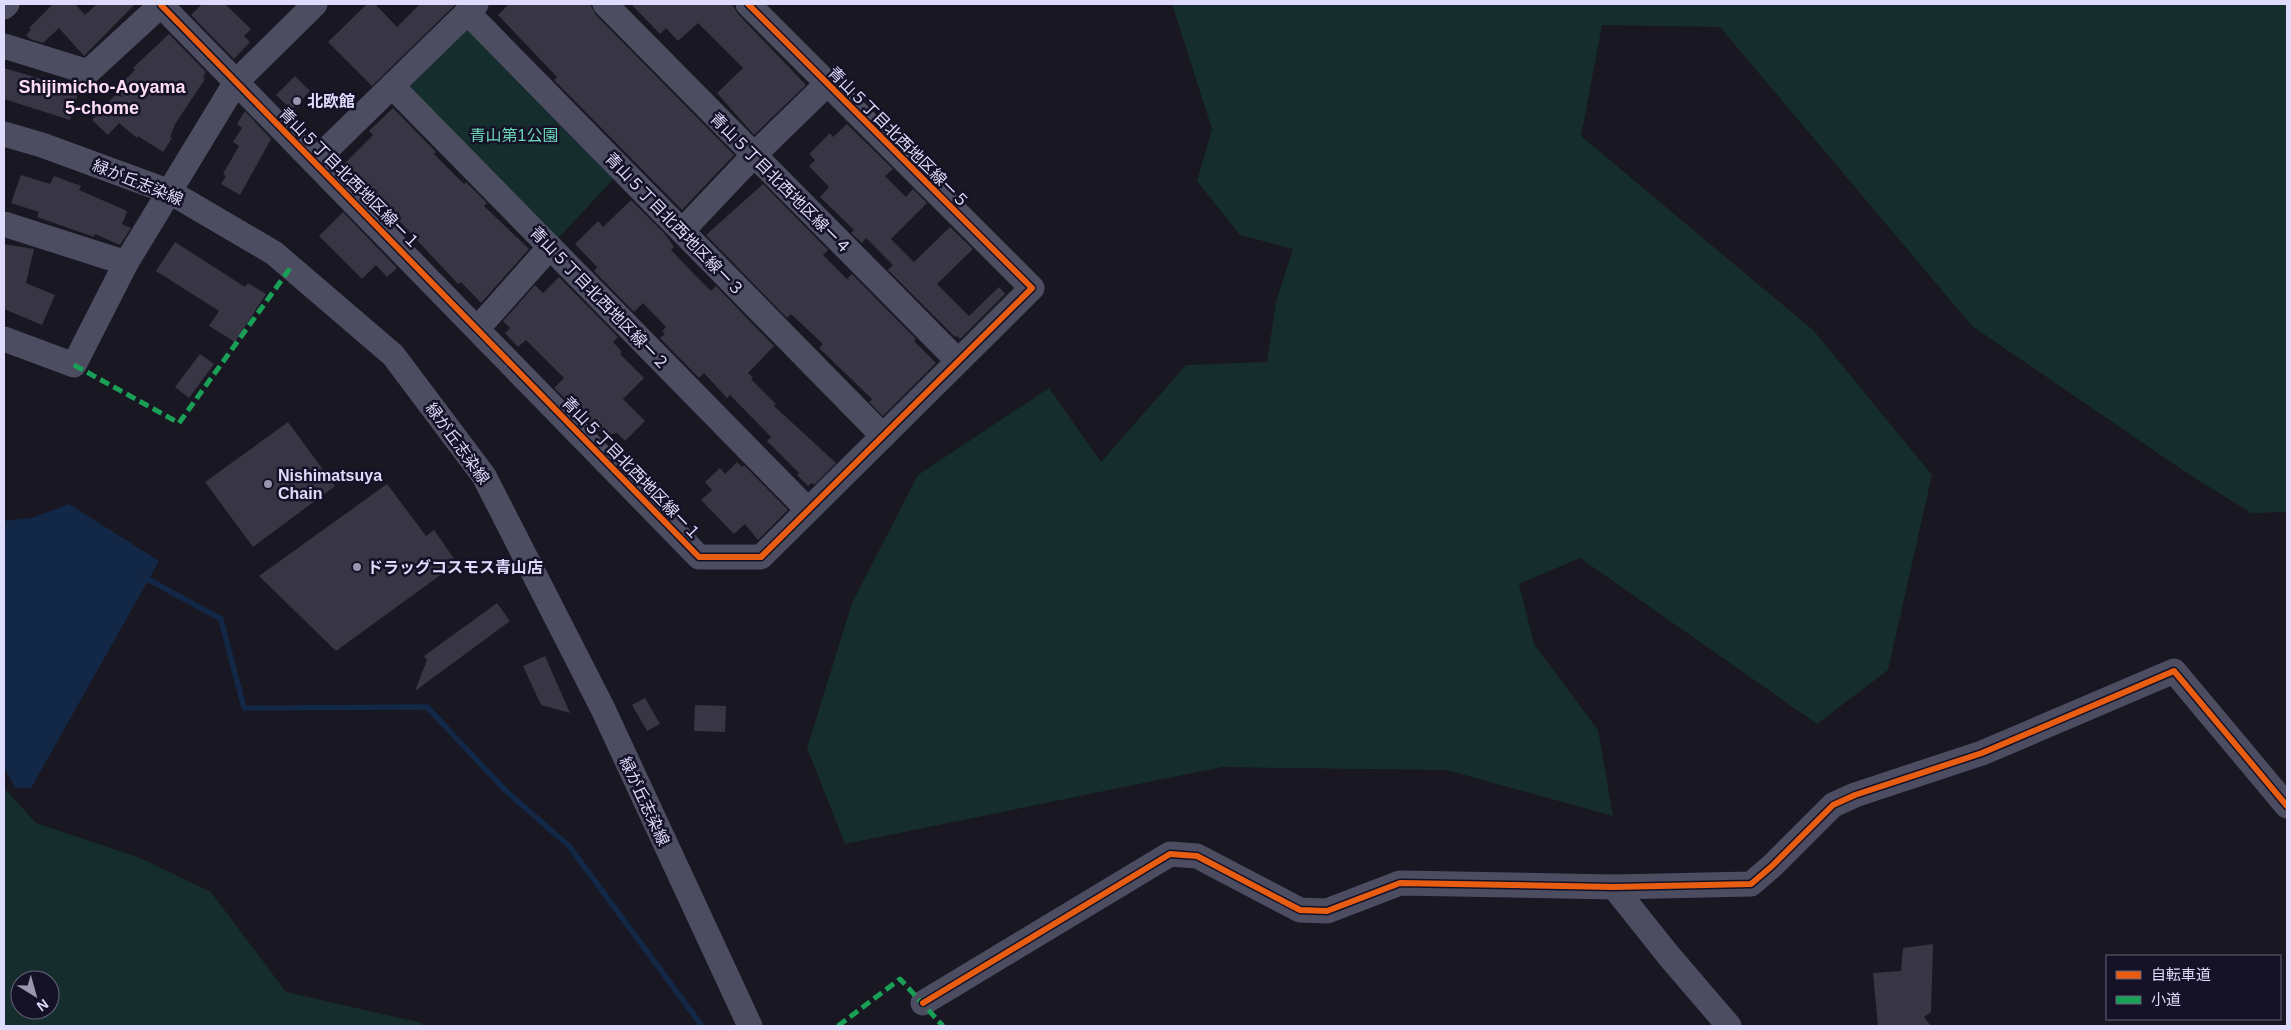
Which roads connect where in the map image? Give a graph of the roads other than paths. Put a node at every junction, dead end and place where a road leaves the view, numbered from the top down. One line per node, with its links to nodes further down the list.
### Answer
1 (7, 4): 6 (street)
2 (314, 4): 9 (street)
3 (605, 4): 13 (street, 青山５丁目北西地区線ー４)
4 (748, 4): 10 (street, 青山５丁目北西地区線ー５)
5 (161, 5): 8 (street); 9 (street, 青山５丁目北西地区線ー１)
6 (4, 7)
7 (472, 8): 11 (street); 17 (street, 青山５丁目北西地区線ー３)
8 (4, 46)
9 (236, 82): 14 (street, 青山５丁目北西地区線ー１); 15 (street)
10 (827, 84): 13 (street); 20 (street, 青山５丁目北西地区線ー５)
11 (392, 86): 14 (street); 18 (street, 青山５丁目北西地区線ー２)
12 (4, 134): 15 (street, 緑が丘志染線)
13 (754, 155): 17 (street); 23 (street, 青山５丁目北西地区線ー４)
14 (314, 162): 21 (street, 青山５丁目北西地区線ー１)
15 (170, 192): 19 (street); 29 (street, 緑が丘志染線)
16 (4, 224): 19 (street)
17 (682, 231): 24 (street, 青山５丁目北西地区線ー３)
18 (550, 247): 21 (street); 25 (street, 青山５丁目北西地区線ー２)
19 (126, 263): 22 (street)
20 (1032, 288): 23 (street, 青山５丁目北西地区線ー１)
21 (478, 328): 25 (street, 青山５丁目北西地区線ー１)
22 (4, 339)
23 (958, 362): 24 (street, 青山５丁目北西地区線ー１)
24 (883, 436): 25 (street, 青山５丁目北西地区線ー１)
25 (808, 510)
26 (2287, 806): 27 (street)
27 (1614, 887): 28 (street); 30 (street)
28 (923, 1003)
29 (750, 1026)
30 (1729, 1026)

